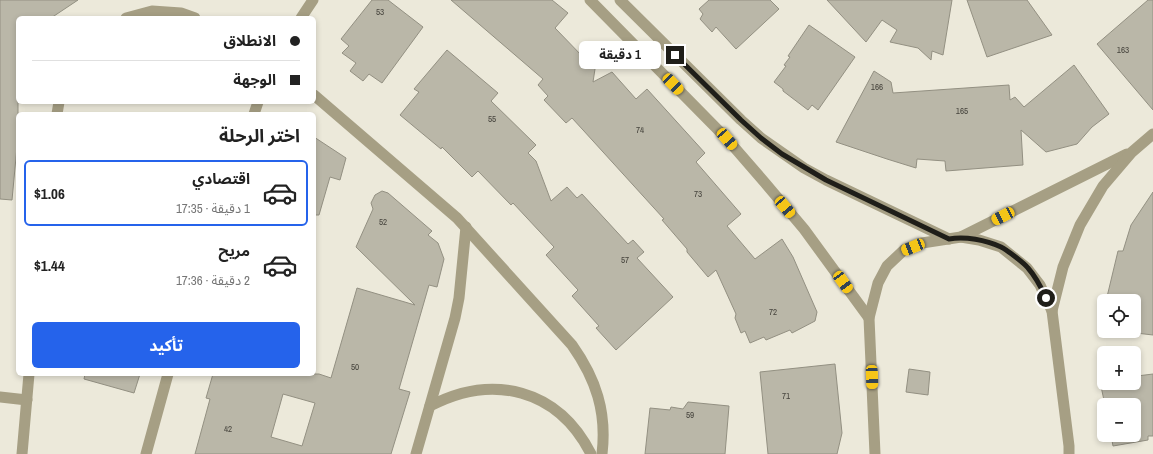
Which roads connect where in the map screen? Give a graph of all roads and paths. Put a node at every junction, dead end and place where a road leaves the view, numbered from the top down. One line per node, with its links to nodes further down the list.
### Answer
1 (313, 0): 6 (street)
2 (590, 0): 14 (street)
3 (620, 0): 12 (street)
4 (133, 16): 5 (street)
5 (189, 16)
6 (302, 16)
7 (316, 97): 10 (street)
8 (1153, 134): 9 (street)
9 (1132, 152): 11 (street); 13 (street)
10 (466, 227): 19 (street); 25 (street)
11 (961, 237): 12 (street); 13 (street)
12 (949, 239): 14 (street)
13 (1052, 311): 26 (street)
14 (869, 318): 20 (street)
15 (29, 376): 18 (street)
16 (167, 376): 22 (street)
17 (0, 397): 18 (street)
18 (26, 400): 21 (street)
19 (430, 406): 23 (street); 24 (street)
20 (874, 453)
21 (22, 454)
22 (146, 454)
23 (416, 454)
24 (591, 454)
25 (602, 454)
26 (1069, 454)

